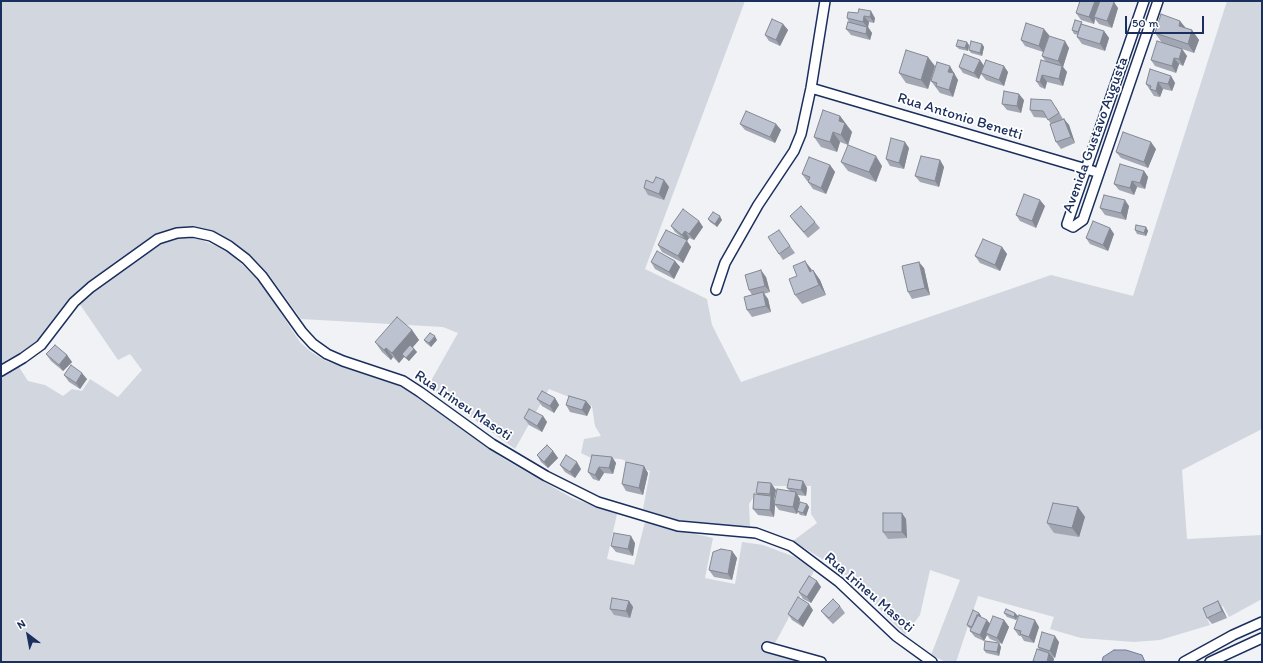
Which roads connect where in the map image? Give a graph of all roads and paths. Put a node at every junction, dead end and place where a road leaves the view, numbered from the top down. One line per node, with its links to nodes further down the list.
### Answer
1 (825, 1): 4 (street)
2 (1143, 1): 3 (street); 5 (street, Avenida Gustavo Augusta)
3 (1157, 3): 6 (street, Avenida Gustavo Augusta)
4 (811, 88): 5 (street, Rua Antonio Benetti); 7 (street)
5 (1087, 170): 6 (street, Rua Antonio Benetti); 6 (street, Avenida Gustavo Augusta)
6 (1100, 173)
7 (716, 290)
8 (1, 372): 13 (street, Rua Irineu Masoti)
9 (1262, 622): 14 (street)
10 (1262, 638): 15 (street)
11 (767, 647): 12 (street)
12 (821, 662)
13 (932, 662)
14 (1184, 662)
15 (1210, 662)

